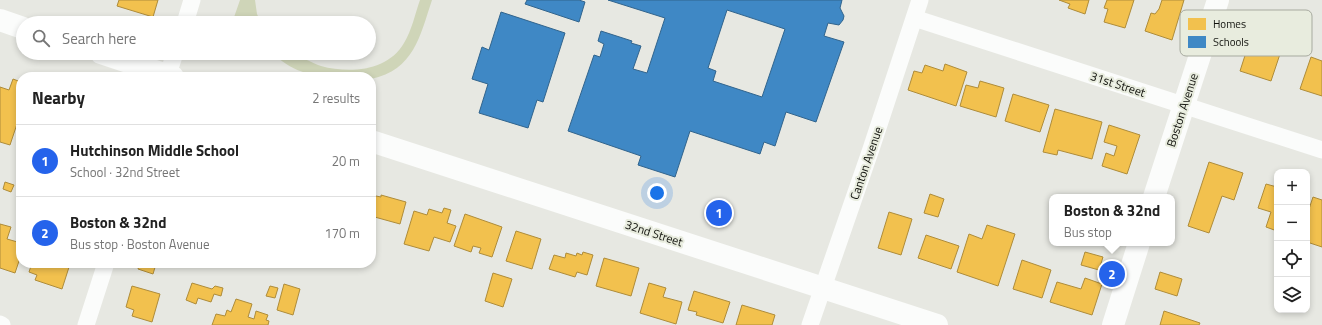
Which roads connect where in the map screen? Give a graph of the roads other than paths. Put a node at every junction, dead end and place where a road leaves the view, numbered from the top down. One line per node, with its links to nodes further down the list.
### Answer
1 (192, 0): 5 (street)
2 (920, 0): 6 (street, Canton Avenue)
3 (1218, 0): 4 (street, Boston Avenue)
4 (1215, 10)
5 (187, 16)
6 (914, 18): 14 (street, 31st Street); 20 (street, Canton Avenue)
7 (0, 20): 8 (street)
8 (16, 26)
9 (1200, 56): 14 (street, Boston Avenue)
10 (122, 60): 12 (street)
11 (173, 60): 13 (street)
12 (157, 72)
13 (170, 72)
14 (1184, 105): 16 (street, 31st Street); 17 (street, Boston Avenue)
15 (376, 143): 20 (street, 32nd Street)
16 (1322, 150)
17 (1155, 194)
18 (1138, 246): 24 (street)
19 (104, 268): 21 (street)
20 (822, 288): 22 (street, Canton Avenue); 23 (street, 32nd Street)
21 (86, 325)
22 (810, 325)
23 (937, 325)
24 (1114, 325)

